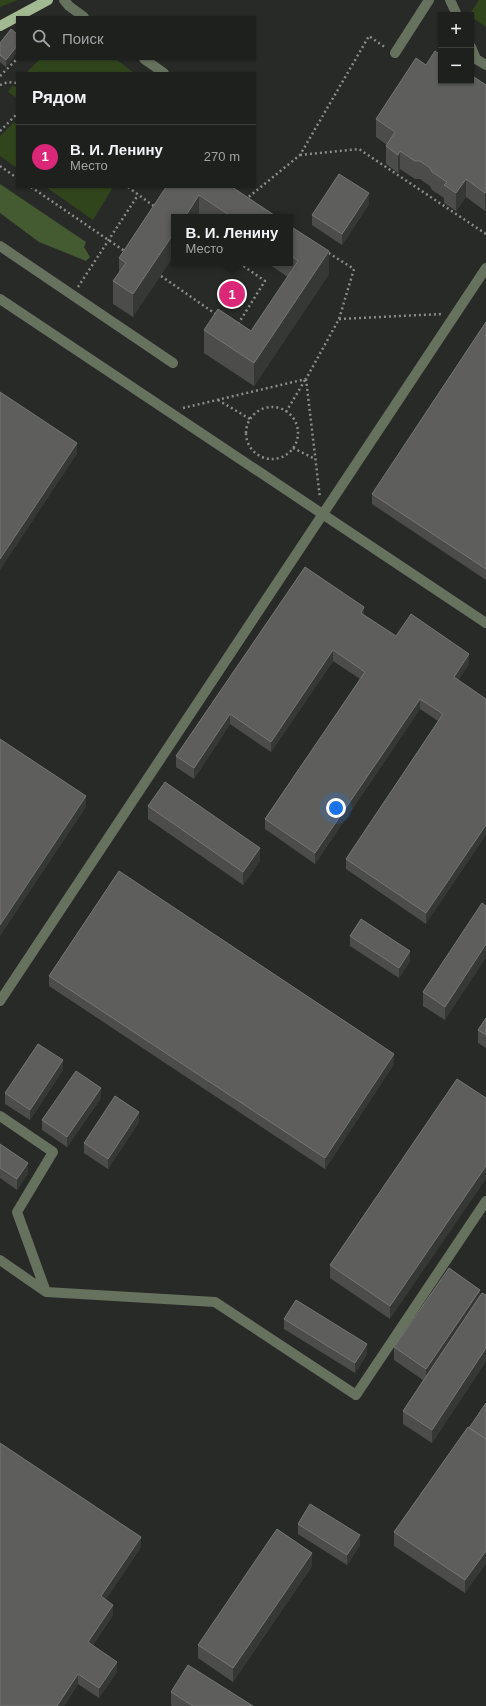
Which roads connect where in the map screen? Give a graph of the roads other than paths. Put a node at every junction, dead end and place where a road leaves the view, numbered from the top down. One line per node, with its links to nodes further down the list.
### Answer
1 (48, 0): 7 (main road)
2 (64, 0): 8 (lane)
3 (429, 0): 13 (lane)
4 (450, 0): 5 (lane)
5 (456, 12)
6 (16, 16): 9 (main road)
7 (18, 16)
8 (83, 16)
9 (0, 17)
10 (16, 17): 11 (main road)
11 (0, 26)
12 (471, 48): 15 (lane)
13 (395, 53)
14 (145, 60): 16 (lane)
15 (486, 65)
16 (163, 72)
17 (0, 246): 20 (lane)
18 (486, 268): 21 (lane)
19 (0, 299): 21 (lane)
20 (173, 363)
21 (322, 514): 22 (lane); 23 (lane)
22 (486, 623)
23 (0, 1001)
24 (0, 1116): 27 (lane)
25 (486, 1201): 27 (lane)
26 (0, 1260): 27 (lane)
27 (46, 1292)

